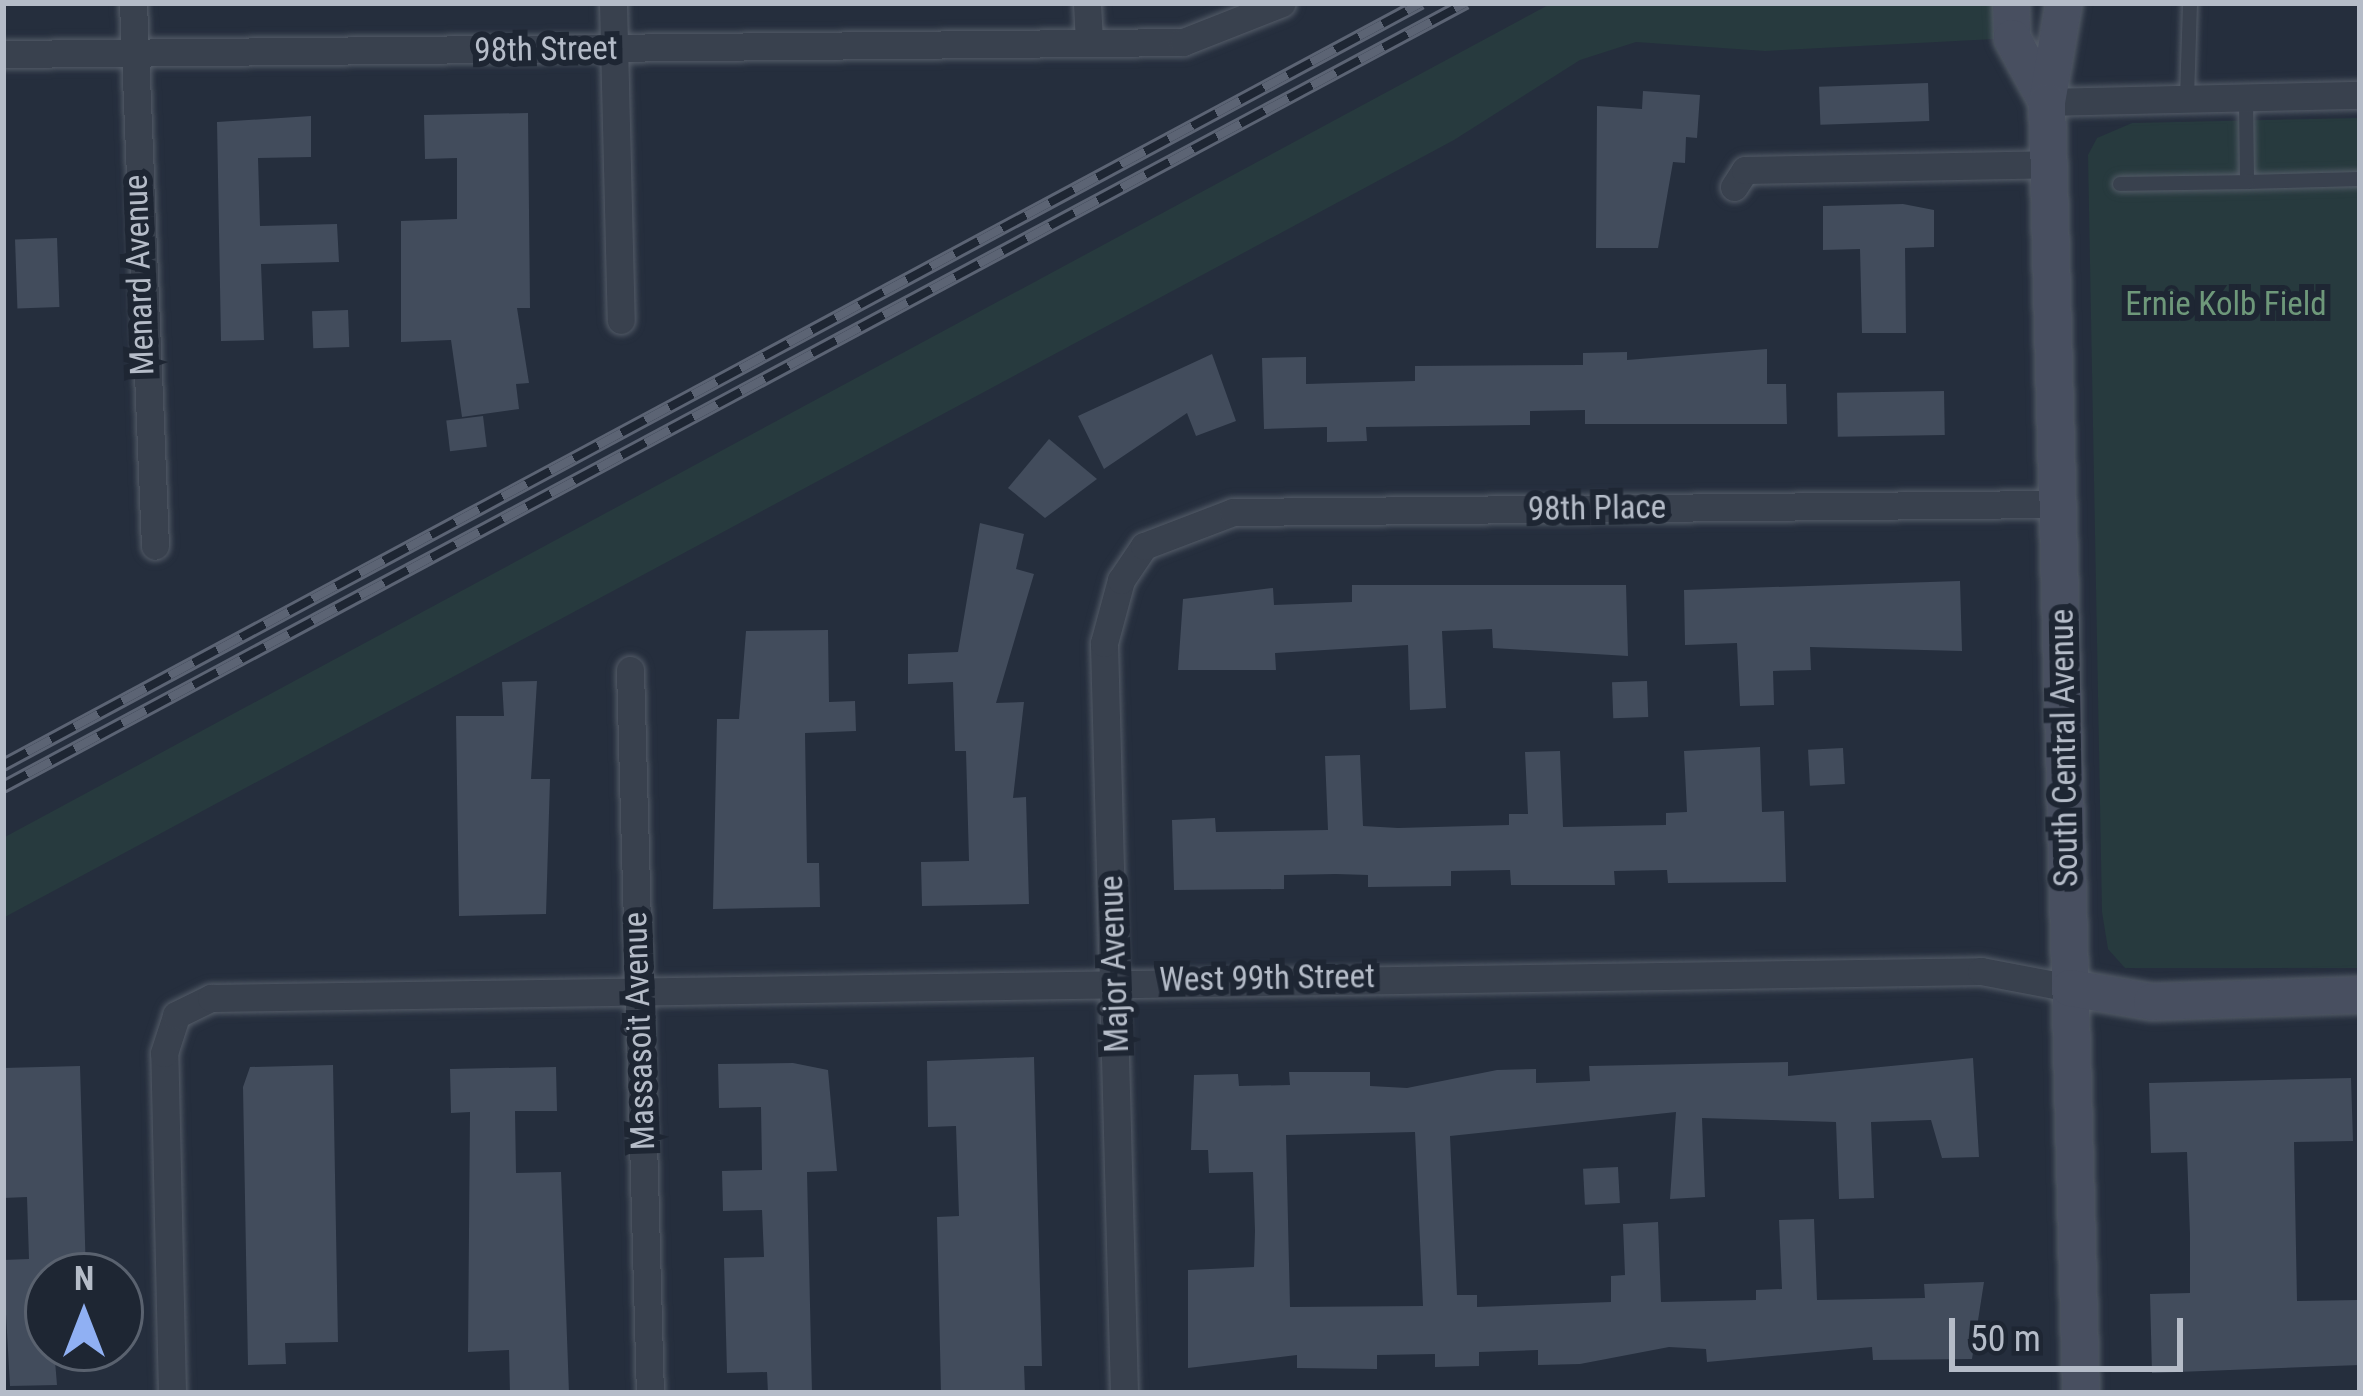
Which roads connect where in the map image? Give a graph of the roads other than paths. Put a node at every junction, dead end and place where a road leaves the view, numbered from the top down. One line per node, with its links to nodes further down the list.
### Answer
1 (133, 3): 10 (street, Menard Avenue)
2 (613, 3): 9 (street)
3 (1088, 3): 8 (street)
4 (1282, 3): 8 (street, 98th Street)
5 (2012, 3): 15 (street, South Central Avenue)
6 (2064, 3): 15 (street, South Central Avenue)
7 (2190, 3): 14 (lane)
8 (1088, 41): 9 (street, 98th Street)
9 (614, 48): 10 (street, 98th Street); 21 (street)
10 (134, 53): 11 (street, 98th Street); 23 (street, Menard Avenue)
11 (3, 54)
12 (2360, 95): 13 (street)
13 (2246, 98): 14 (street); 18 (lane)
14 (2187, 99): 15 (street)
15 (2047, 102): 16 (street, South Central Avenue)
16 (2048, 164): 20 (street); 22 (street, South Central Avenue)
17 (2360, 179): 18 (lane)
18 (2246, 182): 19 (lane)
19 (2120, 184)
20 (1735, 188)
21 (621, 320)
22 (2057, 504): 24 (street, 98th Place); 27 (street, South Central Avenue)
23 (155, 546)
24 (1144, 546): 26 (street, Major Avenue)
25 (630, 670): 28 (street, Massasoit Avenue)
26 (1114, 980): 27 (street, West 99th Street); 28 (street, West 99th Street); 32 (street, Major Avenue)
27 (2070, 988): 29 (street, West 99th Street); 33 (street, South Central Avenue)
28 (638, 989): 30 (street, West 99th Street); 31 (street, Massasoit Avenue)
29 (2360, 995)
30 (172, 1393)
31 (650, 1393)
32 (1124, 1393)
33 (2080, 1393)

